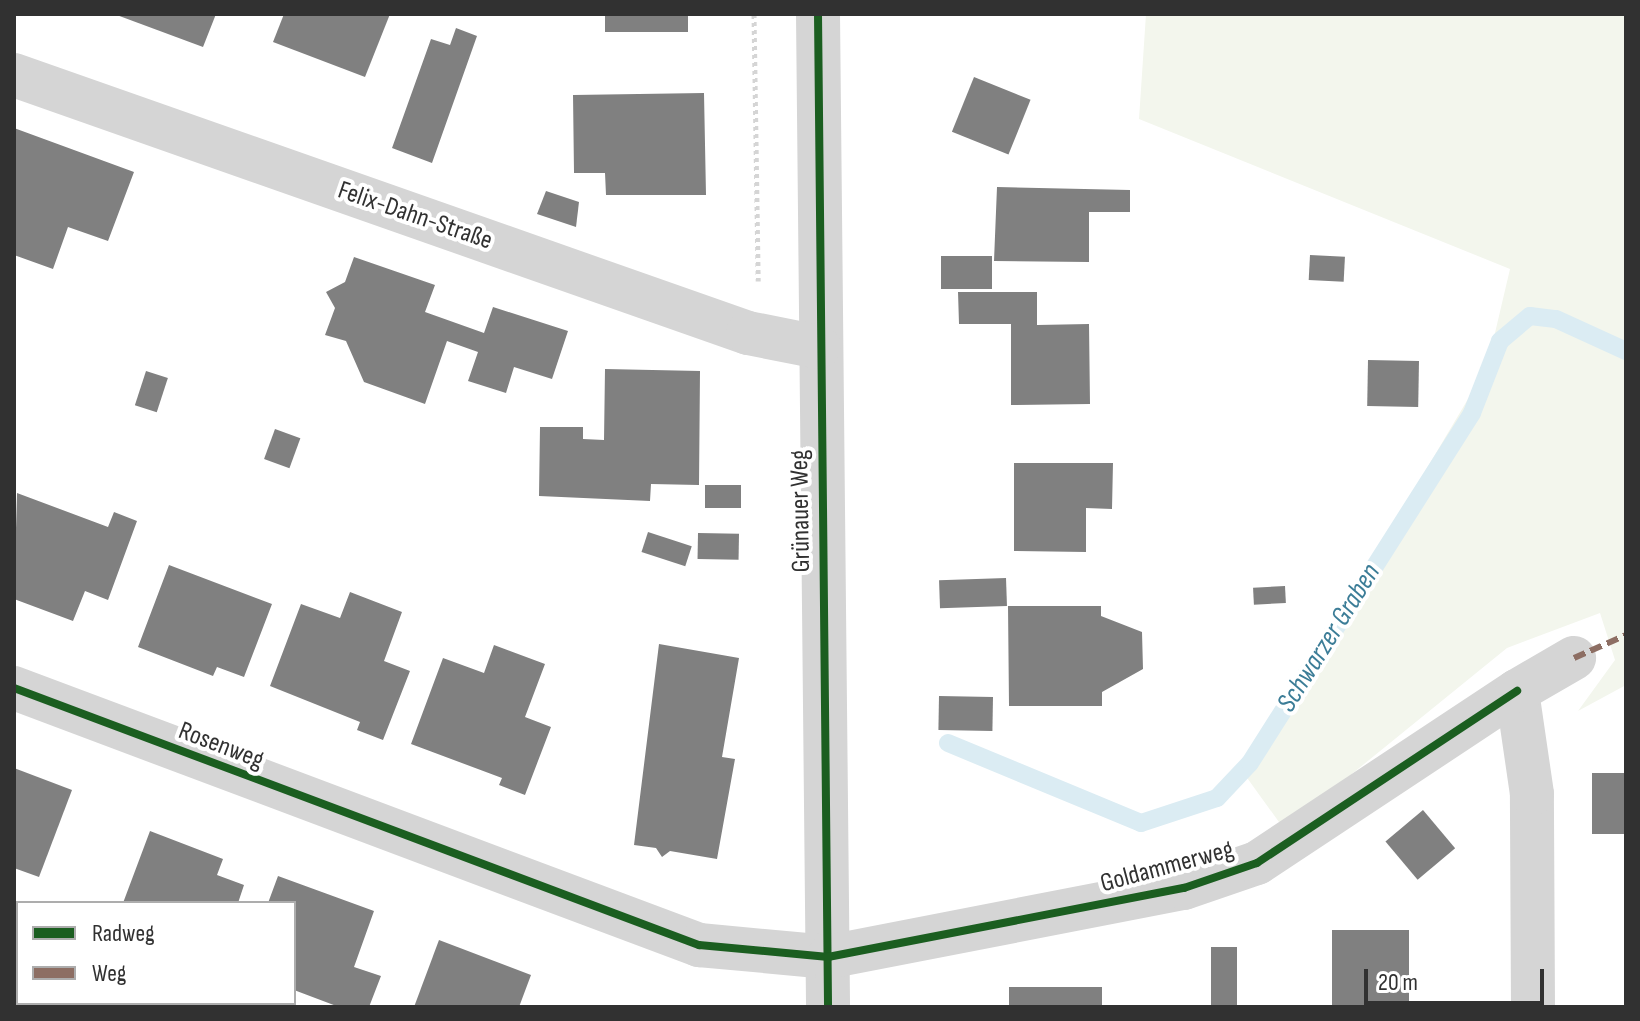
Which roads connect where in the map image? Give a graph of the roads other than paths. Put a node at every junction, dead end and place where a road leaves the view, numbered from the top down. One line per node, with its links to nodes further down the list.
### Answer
1 (818, 14): 3 (street, Grünauer Weg)
2 (14, 75): 3 (street, Felix-Dahn-Straße)
3 (819, 347): 7 (street, Grünauer Weg)
4 (1574, 658): 6 (street, Goldammerweg)
5 (14, 688): 7 (street, Rosenweg)
6 (1517, 691): 7 (street, Goldammerweg); 9 (street)
7 (828, 957): 8 (street, Grünauer Weg)
8 (828, 1007)
9 (1533, 1007)

